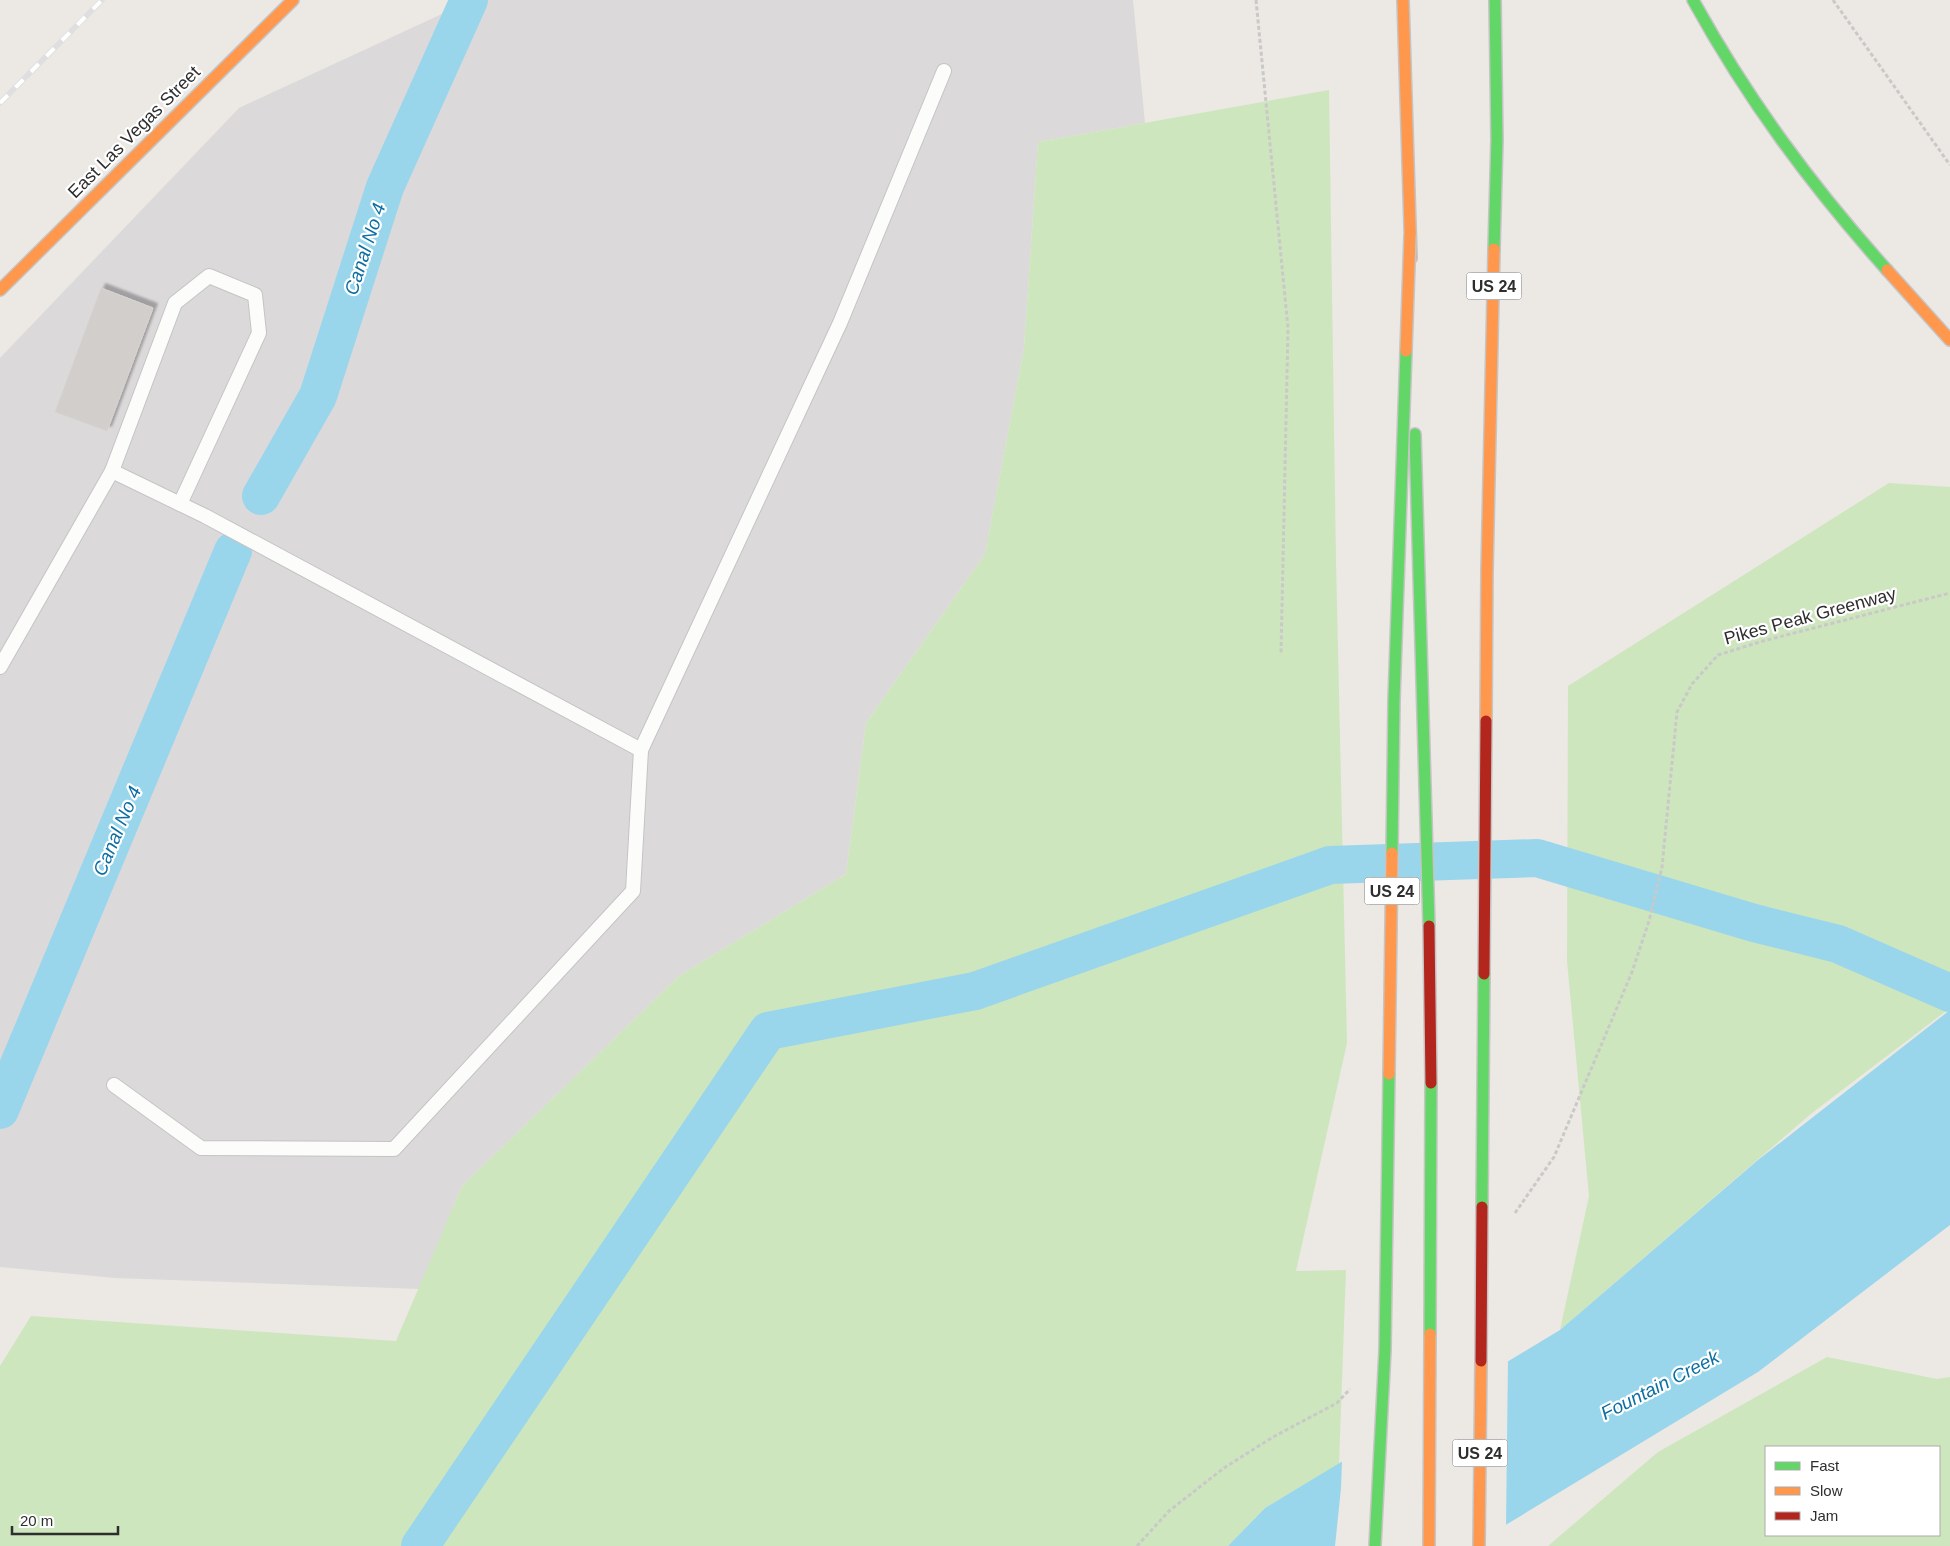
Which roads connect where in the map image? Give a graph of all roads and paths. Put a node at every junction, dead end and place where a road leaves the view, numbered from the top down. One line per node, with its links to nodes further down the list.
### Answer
1 (293, 0): 10 (main road, East Las Vegas Street)
2 (1256, 0): 15 (path)
3 (1403, 0): 9 (main road, US 24)
4 (1496, 0): 22 (main road, US 24, bridge)
5 (1693, 0): 11 (main road)
6 (1833, 0): 8 (path)
7 (944, 71): 17 (lane)
8 (1950, 165)
9 (1410, 235): 20 (main road, US 24, bridge); 21 (main road, bridge)
10 (0, 290)
11 (1950, 340)
12 (112, 471): 13 (lane); 13 (lane); 16 (lane)
13 (180, 504): 17 (lane)
14 (1950, 593): 18 (path, Pikes Peak Greenway)
15 (1281, 653)
16 (0, 667)
17 (640, 750): 19 (lane)
18 (1649, 921)
19 (114, 1085)
20 (1375, 1546)
21 (1429, 1546)
22 (1479, 1546)

